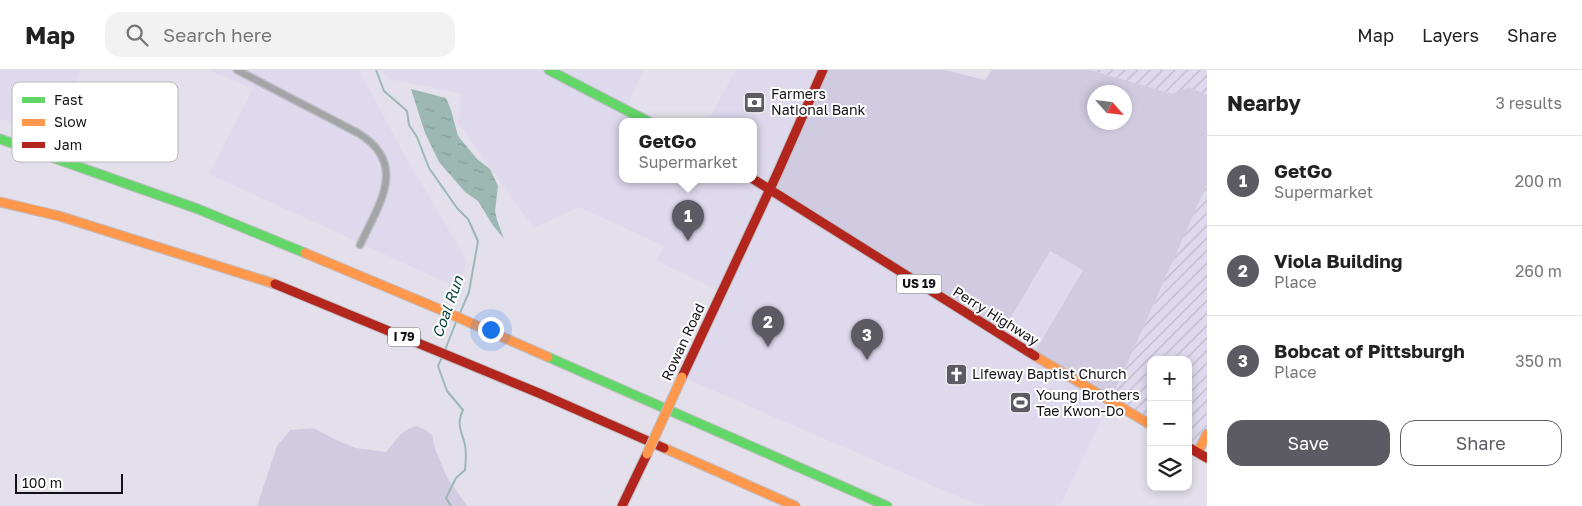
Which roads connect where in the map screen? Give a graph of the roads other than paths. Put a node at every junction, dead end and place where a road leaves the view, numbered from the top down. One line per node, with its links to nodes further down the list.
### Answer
1 (237, 70): 11 (street)
2 (549, 70): 4 (main road)
3 (823, 70): 9 (main road, Rowan Road)
4 (641, 118)
5 (0, 139): 6 (main road)
6 (12, 143)
7 (69, 162): 19 (main road)
8 (757, 182): 9 (main road, Perry Highway / US 19)
9 (770, 189): 12 (main road, Perry Highway / US 19); 17 (main road, Rowan Road, bridge)
10 (0, 202): 18 (main road, I 79)
11 (360, 245)
12 (1147, 423)
13 (1207, 434): 15 (main road)
14 (1192, 449): 15 (main road)
15 (1198, 452): 16 (main road)
16 (1207, 458)
17 (622, 506)
18 (795, 506)
19 (887, 506)

